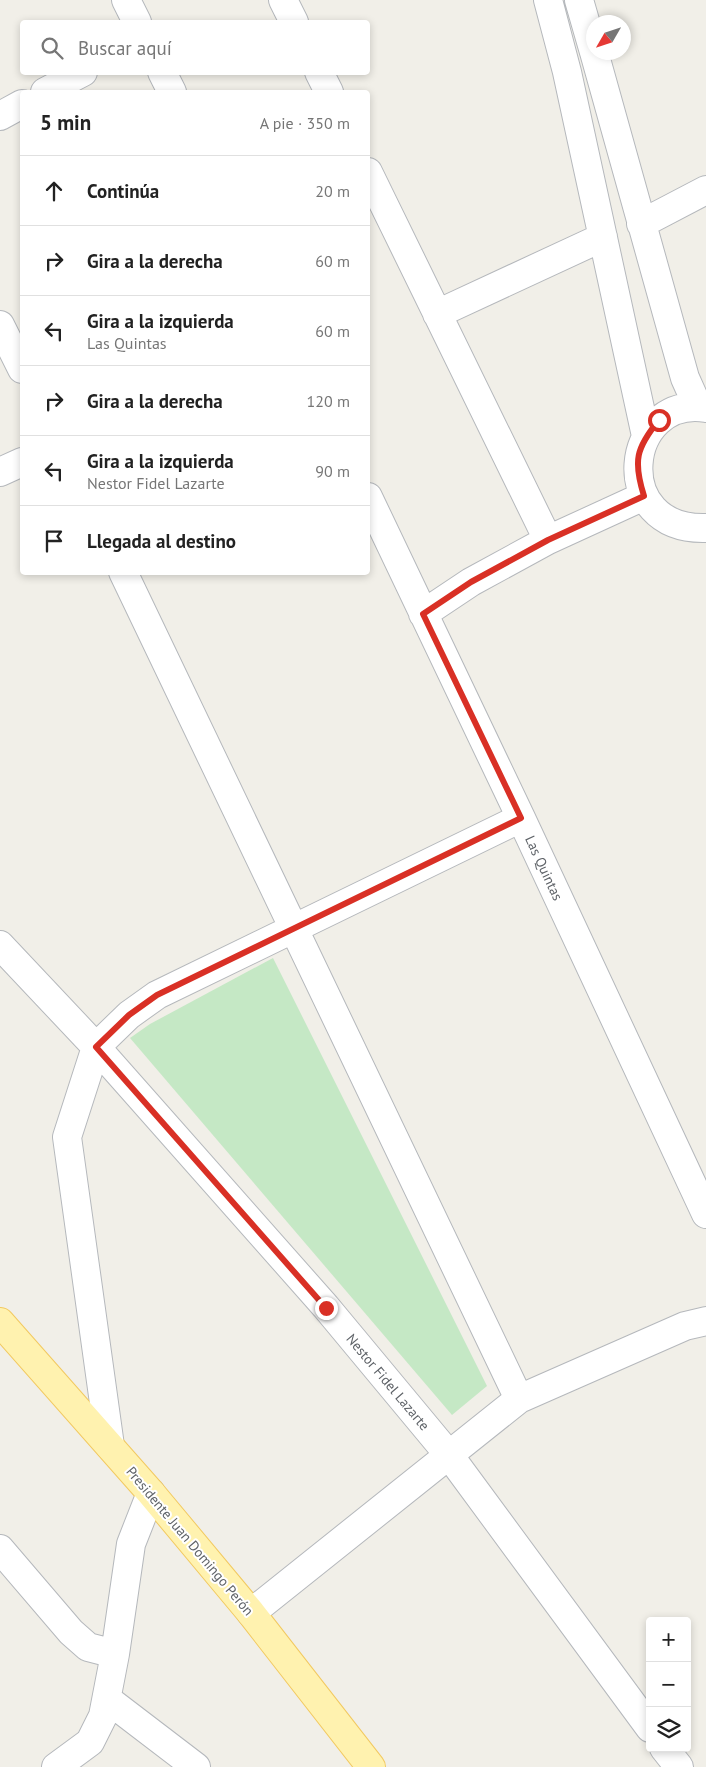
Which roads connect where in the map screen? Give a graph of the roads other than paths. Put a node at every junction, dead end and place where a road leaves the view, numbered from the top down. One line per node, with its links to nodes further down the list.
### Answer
1 (126, 0): 5 (street)
2 (283, 0): 6 (street)
3 (548, 0): 20 (street)
4 (579, 0): 7 (street)
5 (136, 20)
6 (293, 20)
7 (586, 24)
8 (596, 60): 19 (street)
9 (77, 75): 12 (street)
10 (164, 75): 13 (street)
11 (320, 75): 14 (street)
12 (49, 90)
13 (171, 90)
14 (327, 90)
15 (20, 105): 16 (street)
16 (0, 116)
17 (370, 176): 21 (street)
18 (706, 190): 19 (street)
19 (641, 224): 24 (street)
20 (603, 237): 21 (street); 25 (street)
21 (437, 314): 31 (street)
22 (0, 325): 23 (street)
23 (20, 365)
24 (702, 408): 25 (street)
25 (646, 436): 28 (street)
26 (20, 463): 27 (street)
27 (0, 472)
28 (644, 496): 30 (street); 31 (street)
29 (370, 500): 33 (street, Las Quintas)
30 (706, 528)
31 (548, 540): 33 (street)
32 (124, 575): 35 (street)
33 (423, 614): 34 (street, Las Quintas)
34 (521, 818): 35 (street); 38 (street, Las Quintas)
35 (294, 928): 37 (street); 41 (street)
36 (0, 945): 37 (street, Nestor Fidel Lazarte)
37 (96, 1047): 42 (street); 43 (street, Nestor Fidel Lazarte)
38 (706, 1214)
39 (706, 1320): 41 (street)
40 (0, 1322): 42 (main road, Presidente Juan Domingo Perón)
41 (519, 1399): 43 (street)
42 (110, 1446): 44 (main road, Presidente Juan Domingo Perón)
43 (449, 1455): 46 (street); 49 (street, Nestor Fidel Lazarte)
44 (151, 1493): 46 (main road, Presidente Juan Domingo Perón); 47 (street)
45 (0, 1549): 47 (street)
46 (250, 1613): 53 (main road, Presidente Juan Domingo Perón)
47 (115, 1654): 48 (street)
48 (107, 1700): 51 (street); 52 (street)
49 (646, 1723)
50 (667, 1752): 54 (street)
51 (56, 1767)
52 (196, 1767)
53 (371, 1767)
54 (679, 1767)

